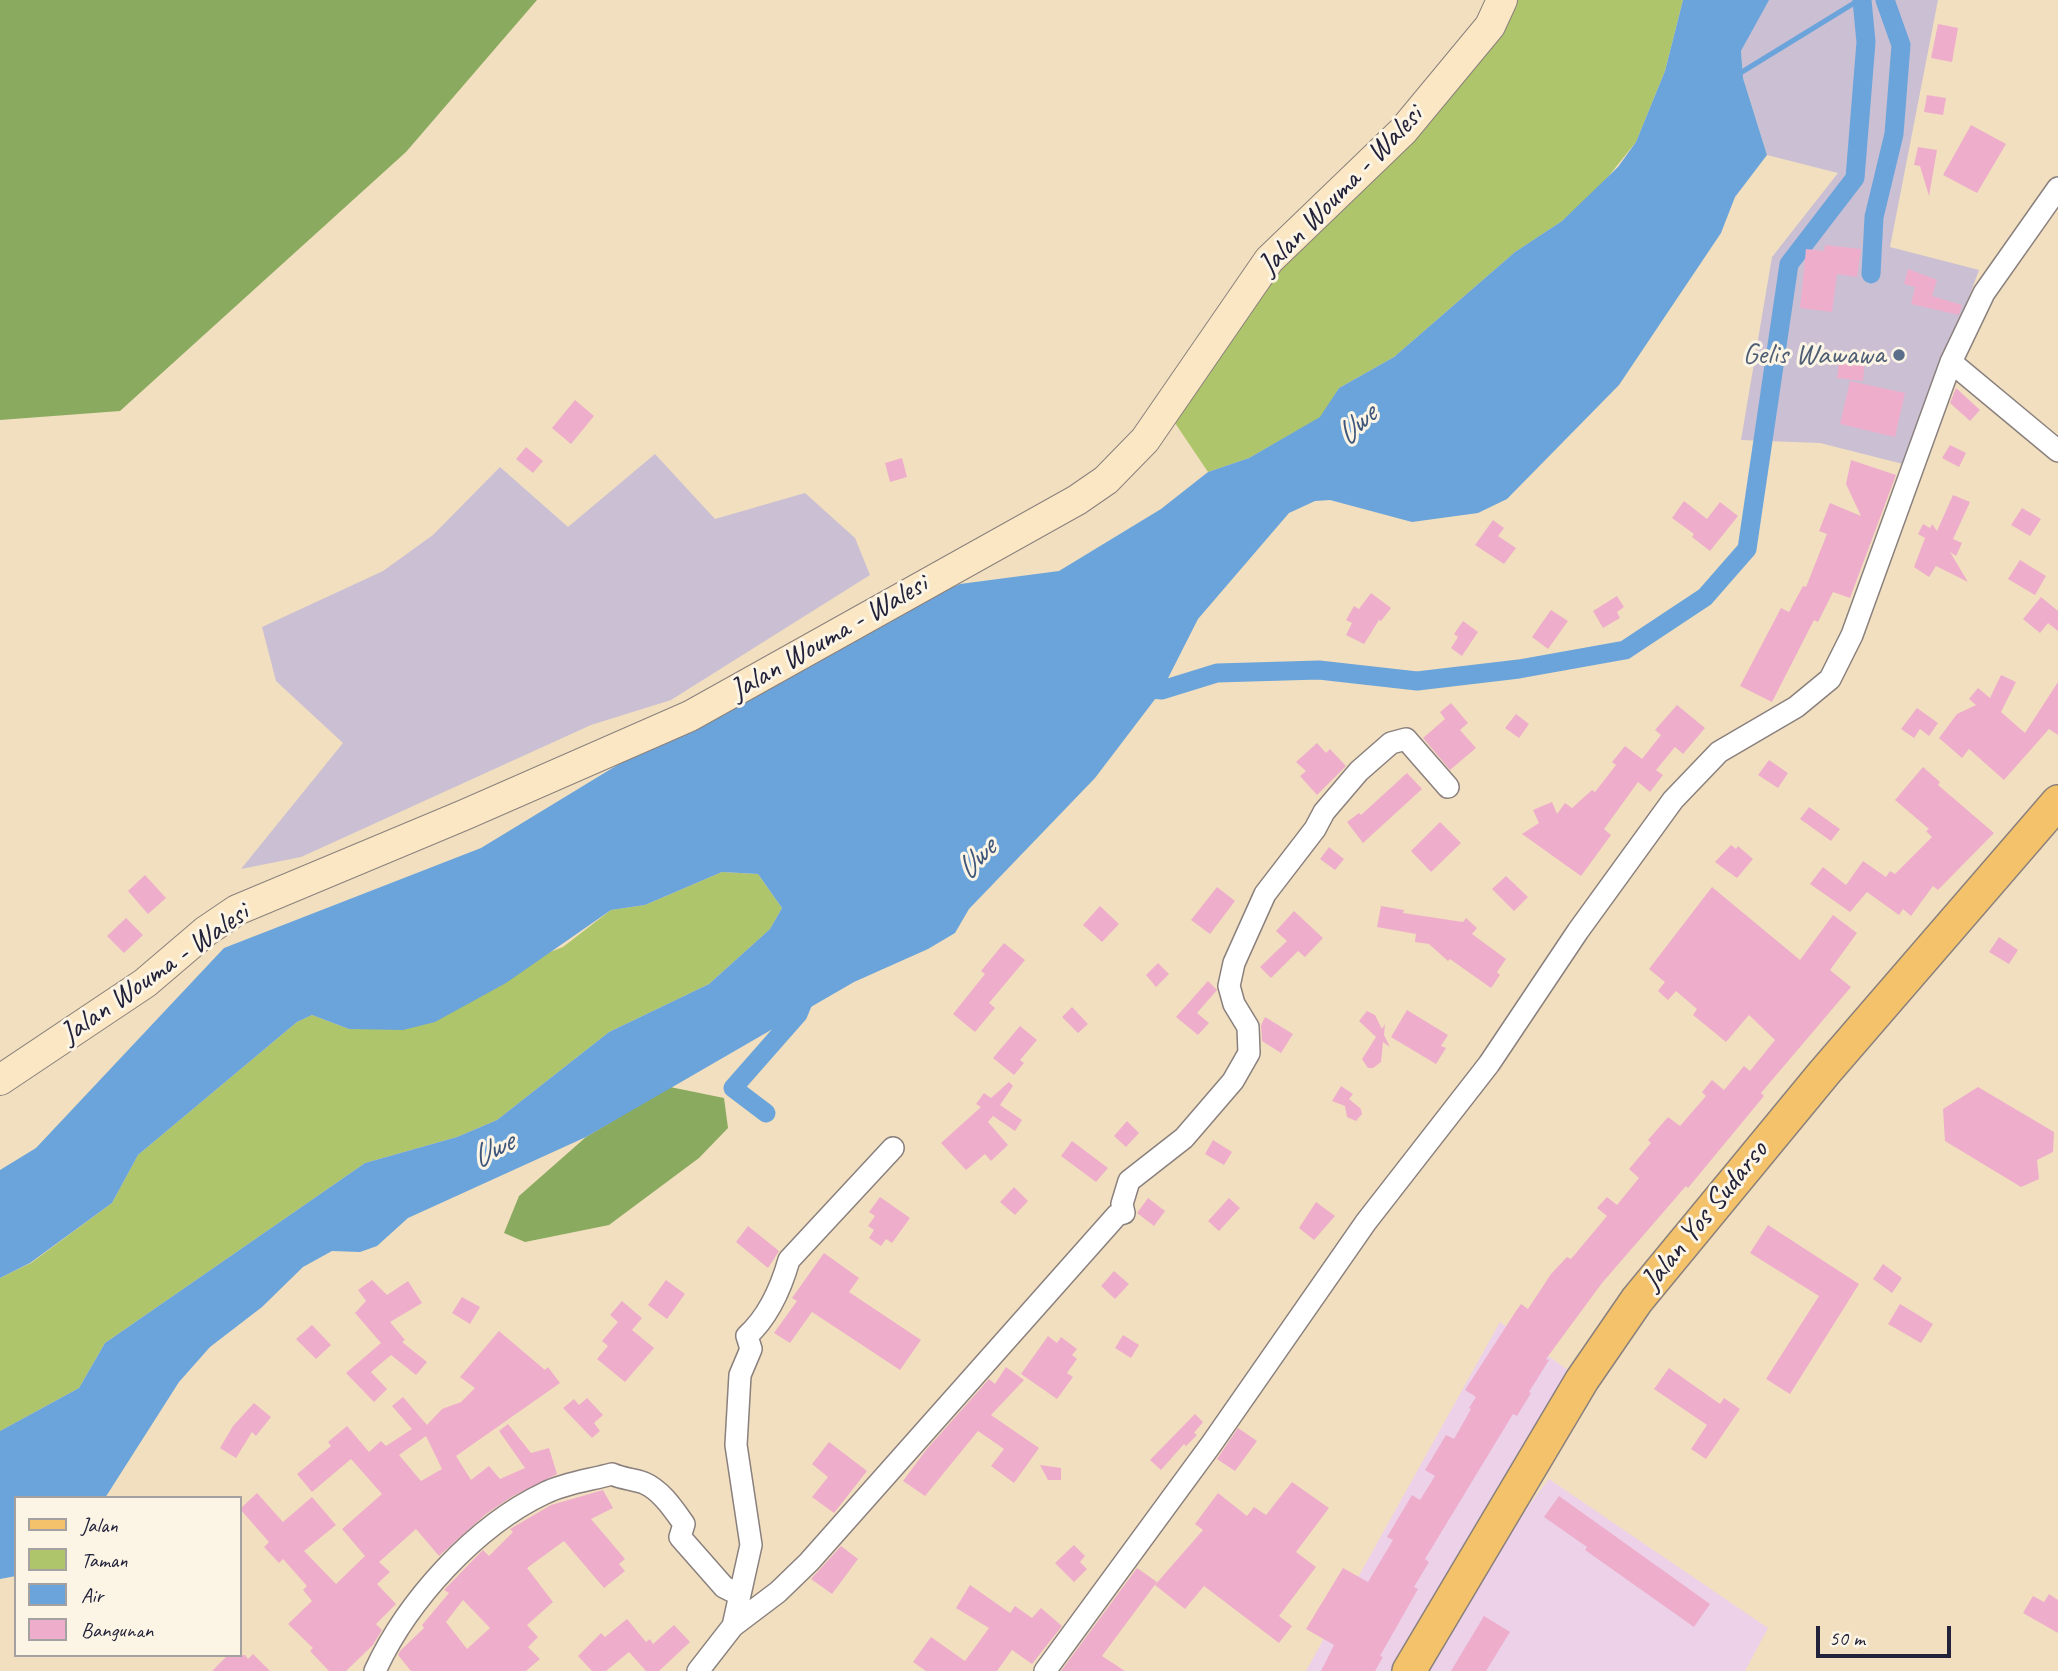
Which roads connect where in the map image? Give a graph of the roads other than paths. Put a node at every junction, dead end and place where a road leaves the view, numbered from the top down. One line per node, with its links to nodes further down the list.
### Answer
1 (1502, 0): 7 (street, Jalan Wouma - Walesi)
2 (2058, 188): 3 (street)
3 (1951, 362): 4 (street); 13 (street)
4 (2058, 451)
5 (1448, 788): 10 (street)
6 (2058, 802): 14 (main road, Jalan Yos Sudarso)
7 (0, 1080)
8 (893, 1148): 9 (street)
9 (740, 1595): 10 (street); 11 (street)
10 (733, 1626): 12 (street)
11 (375, 1671)
12 (698, 1671)
13 (1045, 1671)
14 (1409, 1671)

